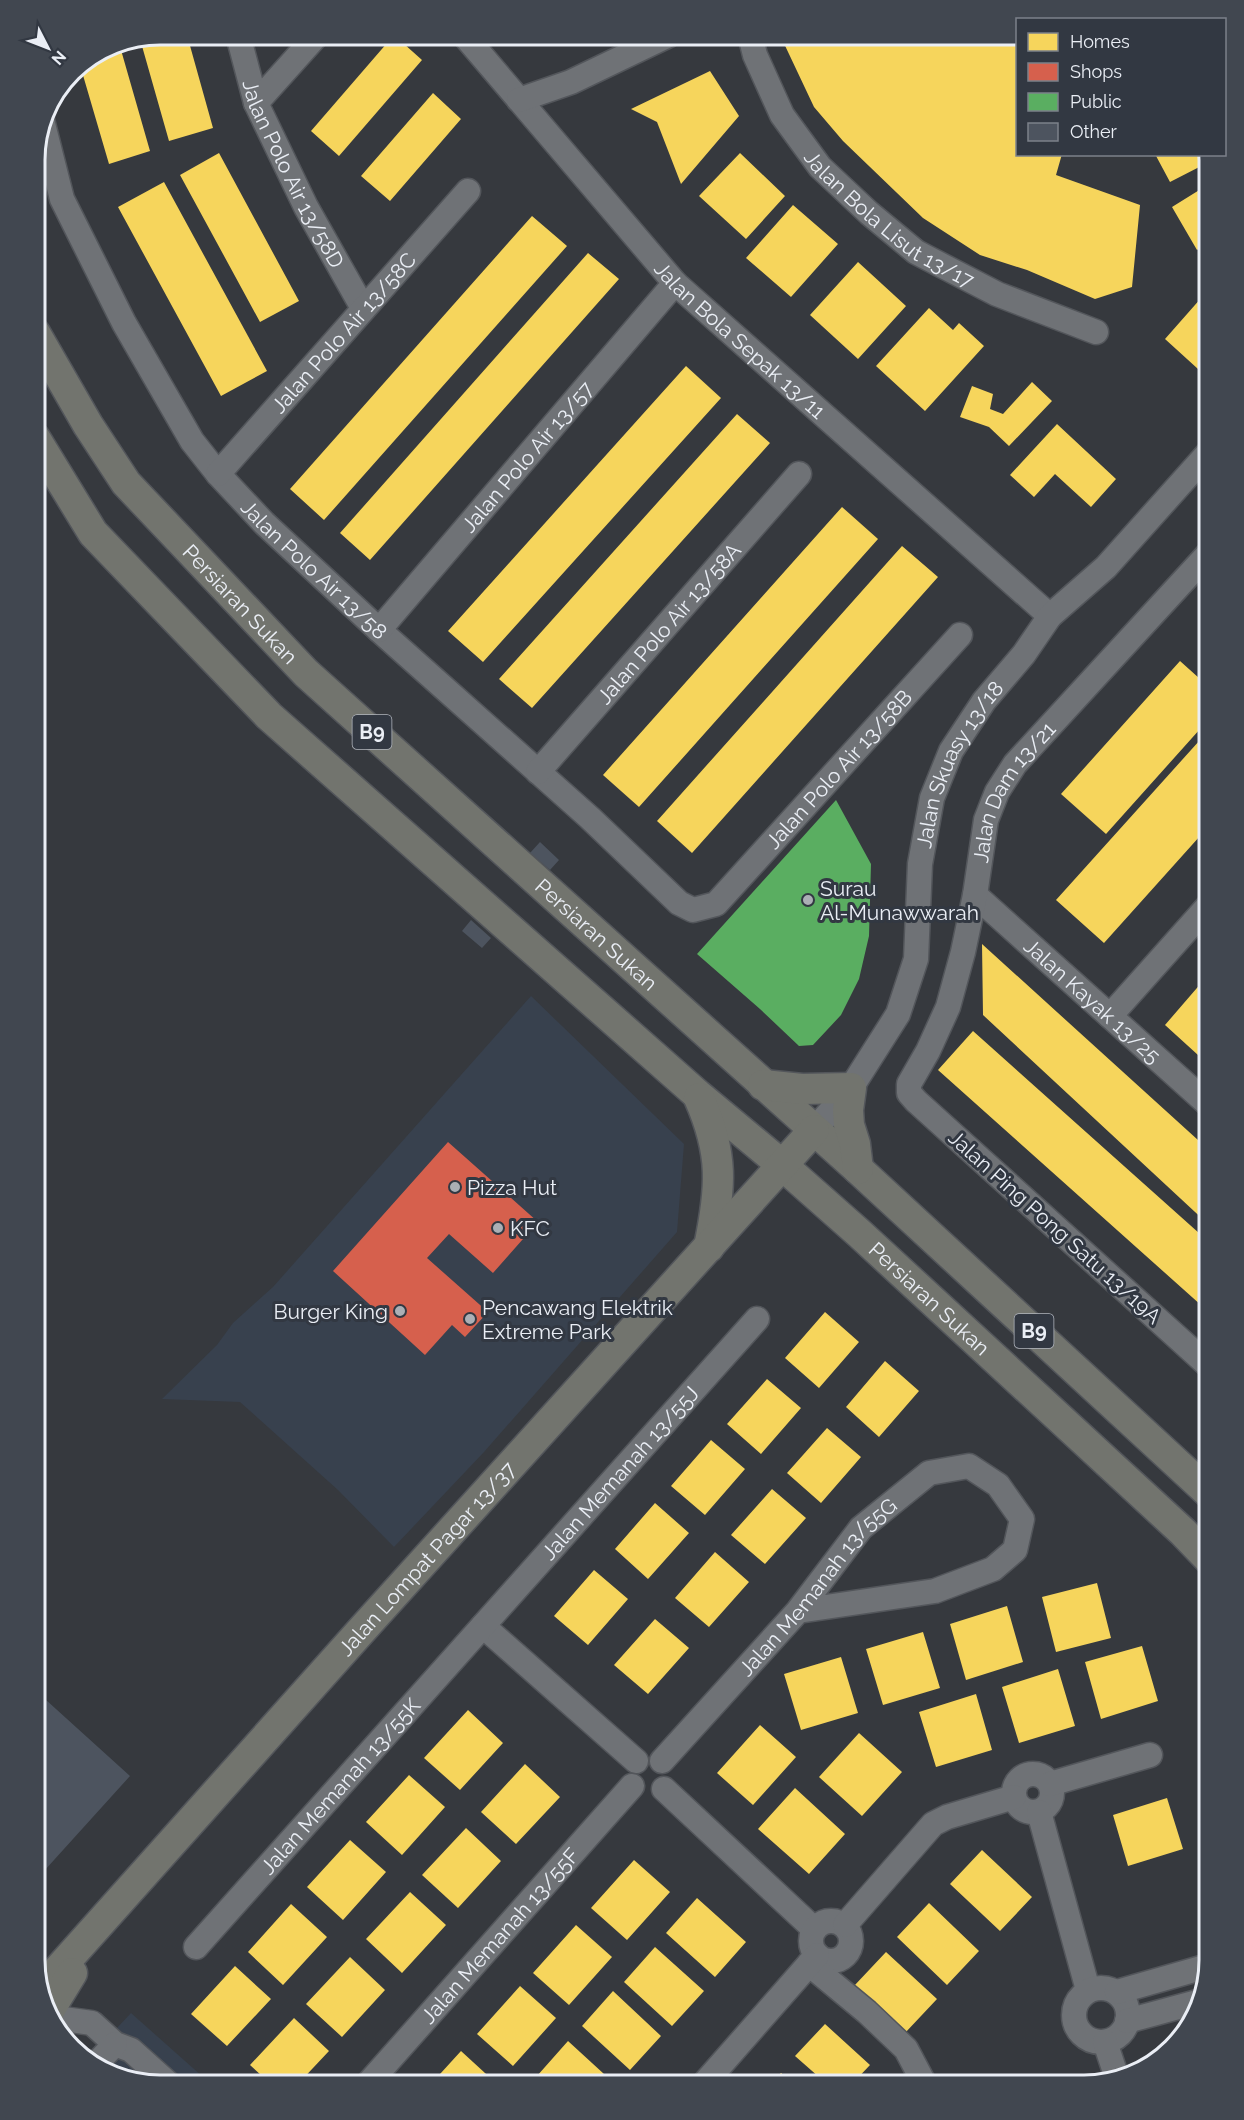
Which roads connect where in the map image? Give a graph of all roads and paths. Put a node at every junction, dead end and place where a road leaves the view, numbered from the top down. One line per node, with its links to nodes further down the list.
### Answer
1 (241, 45): 7 (street, Jalan Polo Air 13/58D)
2 (307, 45): 7 (street)
3 (472, 45): 6 (street, Jalan Bola Sepak 13/11)
4 (648, 45): 6 (street)
5 (752, 45): 12 (street, Jalan Bola Lisut 13/17)
6 (519, 100): 10 (street, Jalan Bola Sepak 13/11)
7 (256, 103): 11 (street, Jalan Polo Air 13/58D)
8 (47, 139): 16 (street, Jalan Polo Air 13/58)
9 (468, 191): 11 (street, Jalan Polo Air 13/58C)
10 (675, 283): 19 (street, Jalan Bola Sepak 13/11); 20 (street, Jalan Polo Air 13/57)
11 (363, 308): 16 (street, Jalan Polo Air 13/58C)
12 (1096, 332)
13 (45, 350): 28 (main road, Persiaran Sukan / B9)
14 (45, 454): 30 (main road, Persiaran Sukan / B9)
15 (1199, 463): 19 (street, Jalan Skuasy 13/18)
16 (218, 474): 20 (street, Jalan Polo Air 13/58)
17 (799, 474): 22 (street, Jalan Polo Air 13/58A)
18 (1199, 564): 23 (street, Jalan Dam 13/21)
19 (1050, 616): 29 (street, Jalan Skuasy 13/18)
20 (379, 630): 22 (street, Jalan Polo Air 13/58)
21 (960, 635): 24 (street, Jalan Polo Air 13/58B)
22 (538, 772): 24 (street, Jalan Polo Air 13/58)
23 (975, 895): 26 (street, Jalan Kayak 13/25); 27 (street, Jalan Dam 13/21)
24 (716, 904)
25 (1199, 916): 26 (street)
26 (1110, 1016): 31 (street, Jalan Kayak 13/25)
27 (909, 1084): 37 (street, Jalan Ping Pong Satu 13/19A)
28 (763, 1085): 29 (main road); 32 (main road, Persiaran Sukan / B9)
29 (851, 1088): 32 (street, Jalan Skuasy 13/18); 34 (main road)
30 (698, 1095): 33 (main road, Persiaran Sukan / B9); 35 (main road)
31 (1199, 1096)
32 (814, 1130): 33 (main road, Jalan Lompat Pagar 13/37); 34 (main road, Persiaran Sukan / B9)
33 (782, 1165): 35 (main road, Jalan Lompat Pagar 13/37); 39 (main road, Persiaran Sukan / B9)
34 (858, 1169): 38 (main road, Persiaran Sukan / B9)
35 (709, 1247): 50 (main road, Jalan Lompat Pagar 13/37)
36 (757, 1319): 41 (street, Jalan Memanah 13/55J)
37 (1199, 1357)
38 (1199, 1484)
39 (1199, 1549)
40 (798, 1611): 40 (street, Jalan Memanah 13/55G); 44 (street, Jalan Memanah 13/55G)
41 (483, 1626): 43 (street); 53 (street, Jalan Memanah 13/55K)
42 (1150, 1755): 45 (street)
43 (636, 1761): 44 (street); 46 (street)
44 (662, 1761): 47 (street)
45 (1050, 1784): 48 (street); 49 (street)
46 (632, 1786): 47 (street); 68 (street, Jalan Memanah 13/55F)
47 (664, 1788): 52 (street)
48 (1014, 1797): 49 (street); 51 (street)
49 (1039, 1812): 57 (street)
50 (102, 1922): 56 (main road, Jalan Lompat Pagar 13/37); 59 (main road)
51 (845, 1925): 52 (street); 54 (street)
52 (814, 1929): 54 (street)
53 (196, 1947)
54 (813, 1960): 69 (street); 70 (street)
55 (1198, 1969): 58 (street)
56 (47, 1982)
57 (1088, 1990): 58 (street); 63 (street)
58 (1117, 1992): 62 (street)
59 (54, 2004)
60 (1190, 2004): 62 (street)
61 (60, 2017): 64 (street)
62 (1127, 2021): 63 (street)
63 (1106, 2042): 66 (street)
64 (115, 2044): 65 (street); 67 (street)
65 (101, 2059)
66 (1115, 2071)
67 (159, 2075)
68 (376, 2075)
69 (712, 2075)
70 (920, 2075)

